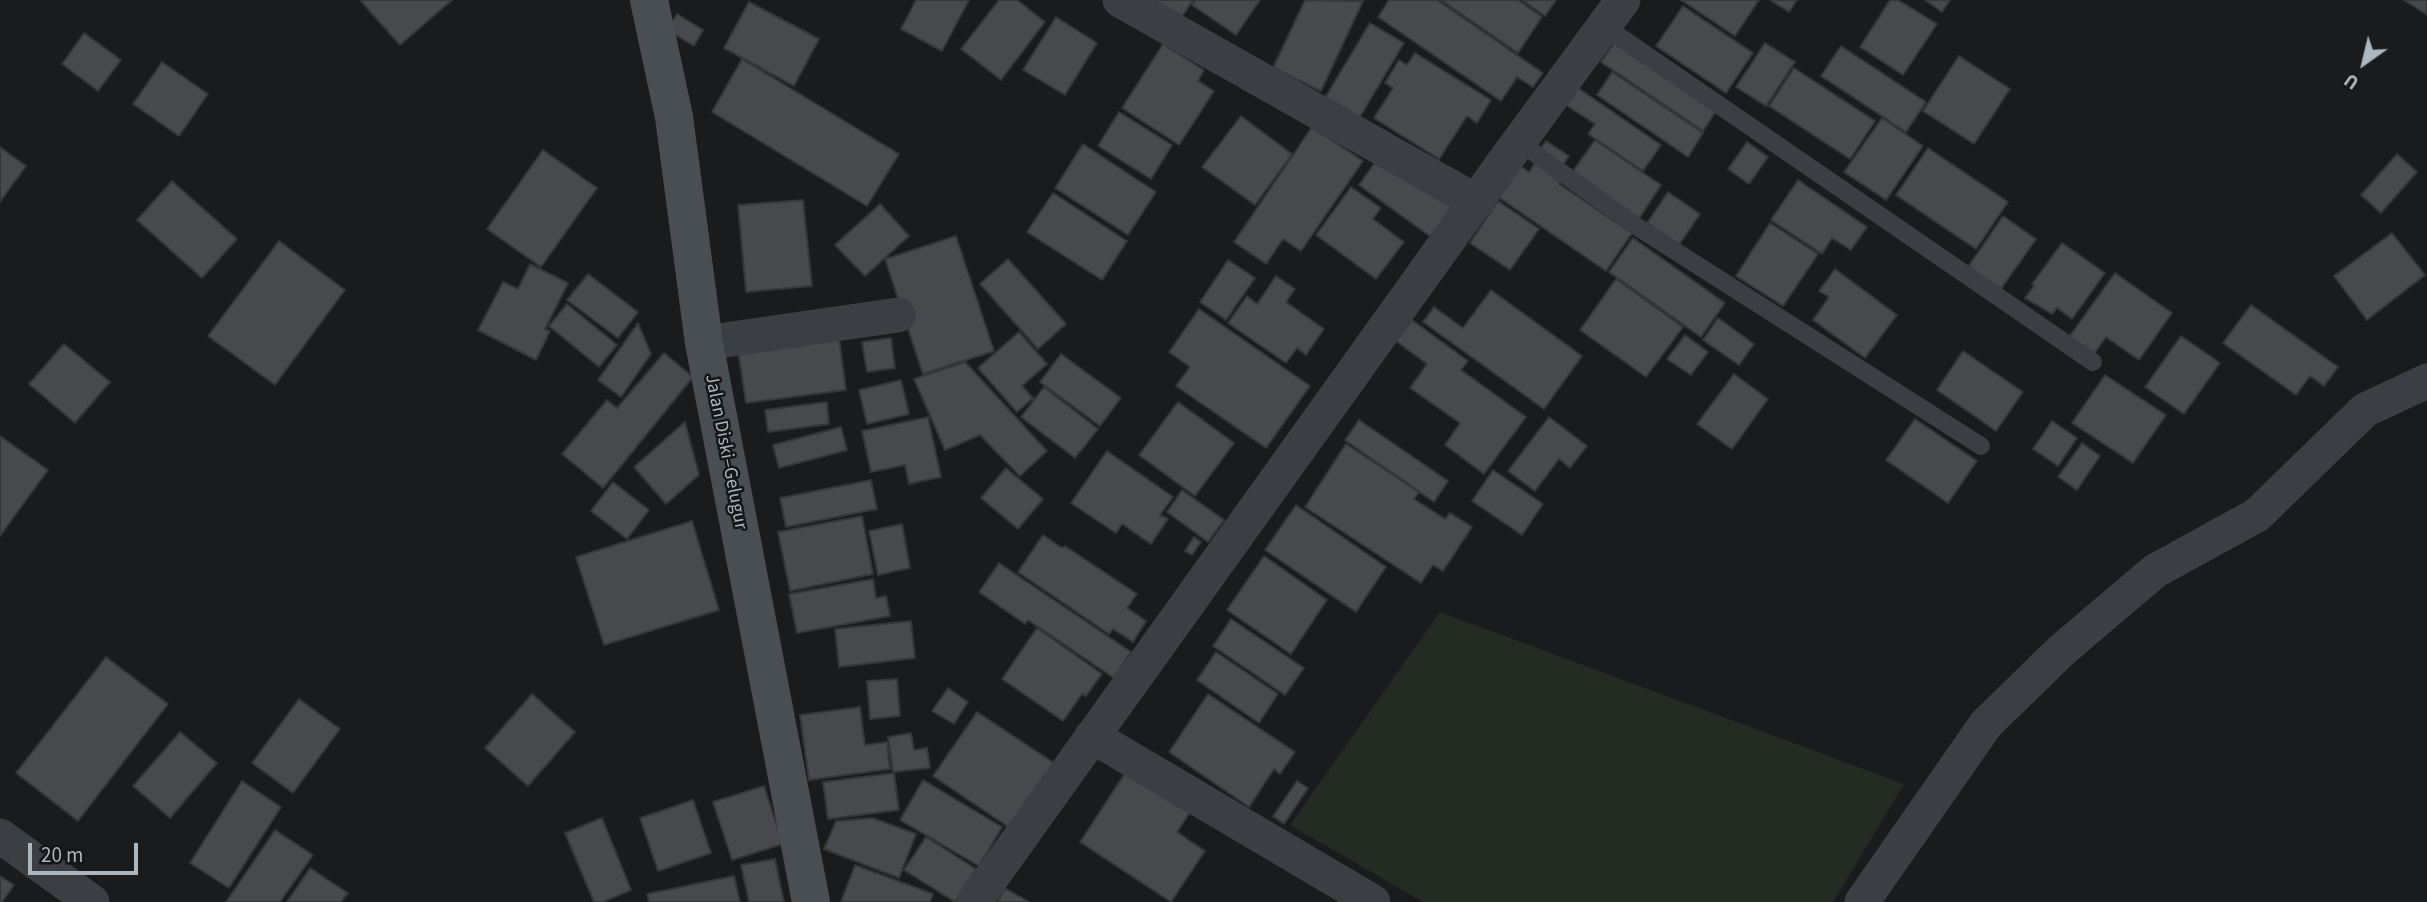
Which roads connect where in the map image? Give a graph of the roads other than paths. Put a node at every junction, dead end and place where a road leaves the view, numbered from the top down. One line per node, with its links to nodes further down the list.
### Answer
1 (649, 0): 7 (main road, Jalan Diski–Gelugur)
2 (1120, 0): 5 (street)
3 (1614, 13): 4 (street); 8 (lane)
4 (1519, 142): 5 (street); 10 (lane)
5 (1477, 202): 11 (street)
6 (898, 315): 7 (street)
7 (704, 343): 14 (main road, Jalan Diski–Gelugur)
8 (2092, 362)
9 (2427, 381): 17 (street)
10 (1981, 446)
11 (1092, 736): 15 (street); 16 (street)
12 (0, 836): 13 (street)
13 (92, 902)
14 (811, 902)
15 (974, 902)
16 (1373, 902)
17 (1862, 902)

